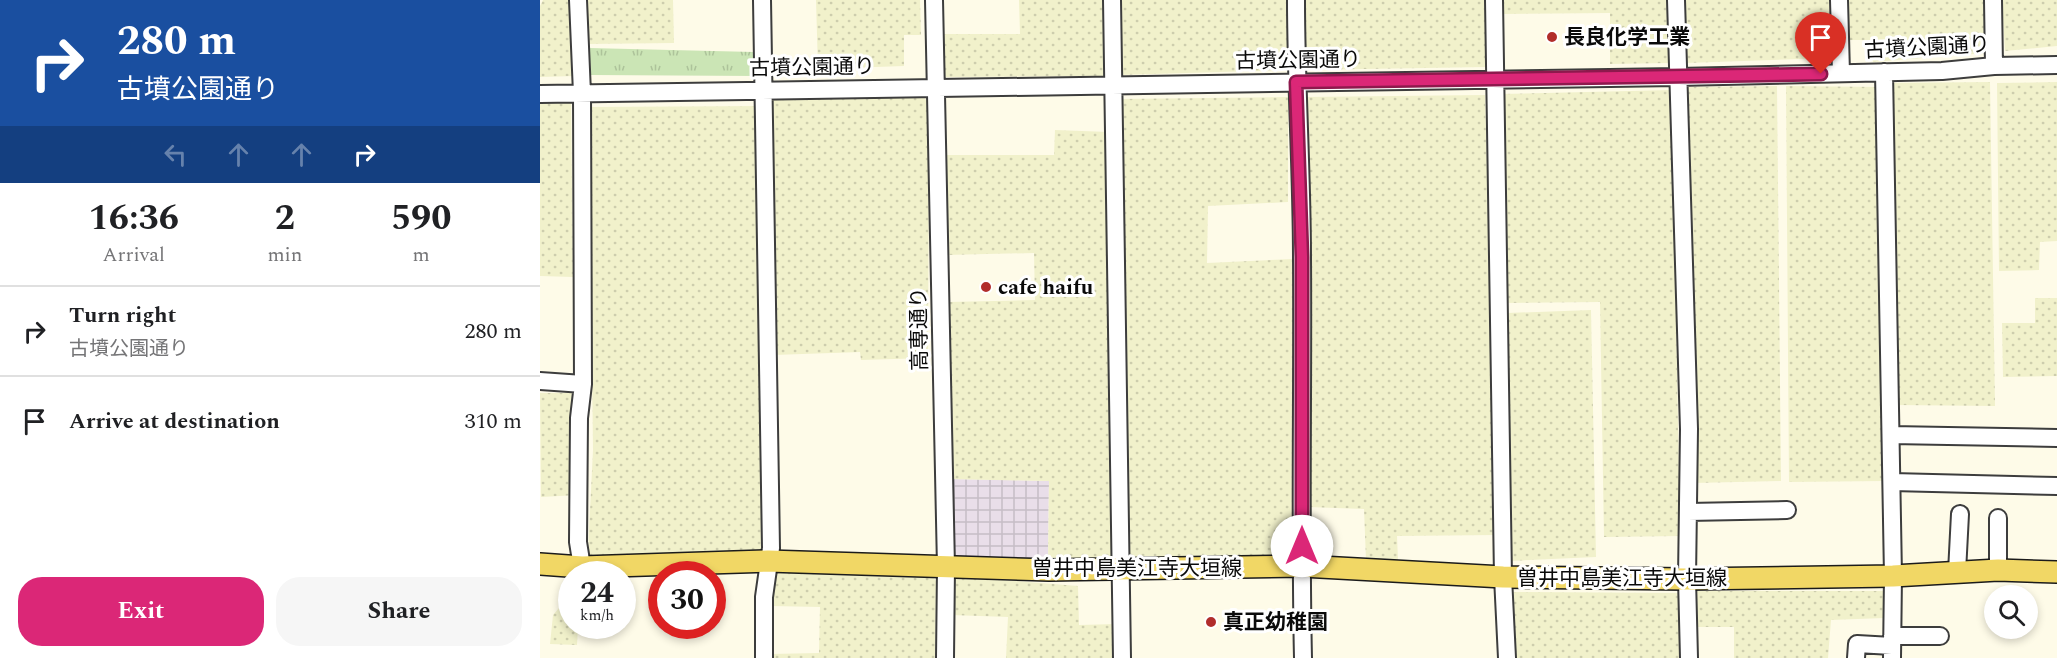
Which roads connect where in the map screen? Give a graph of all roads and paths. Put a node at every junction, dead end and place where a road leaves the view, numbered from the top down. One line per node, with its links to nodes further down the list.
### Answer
1 (578, 0): 20 (street)
2 (762, 0): 19 (street)
3 (934, 0): 18 (street, 高専通り)
4 (1112, 0): 17 (street)
5 (1296, 0): 16 (street)
6 (1494, 0): 15 (street)
7 (1676, 0): 14 (street)
8 (1839, 0): 13 (street)
9 (1993, 0): 11 (street)
10 (2057, 65): 11 (street, 古墳公園通り)
11 (1994, 66): 12 (street, 古墳公園通り)
12 (1884, 72): 13 (street, 古墳公園通り); 24 (street)
13 (1841, 73): 14 (street, 古墳公園通り)
14 (1678, 77): 15 (street, 古墳公園通り); 29 (street)
15 (1495, 79): 16 (street, 古墳公園通り); 43 (street)
16 (1296, 82): 17 (street, 古墳公園通り); 37 (street)
17 (1113, 86): 18 (street, 古墳公園通り); 39 (street)
18 (937, 88): 19 (street, 古墳公園通り); 38 (street, 高専通り)
19 (764, 90): 20 (street, 古墳公園通り); 33 (street)
20 (582, 93): 21 (street, 古墳公園通り); 23 (street)
21 (540, 94)
22 (540, 381): 23 (street)
23 (583, 384): 32 (street)
24 (1891, 435): 25 (street); 26 (street)
25 (2057, 438)
26 (1892, 482): 27 (street); 44 (street)
27 (2057, 486)
28 (1787, 510): 29 (street)
29 (1688, 512): 45 (street)
30 (1960, 514): 41 (street)
31 (1998, 518): 40 (street)
32 (581, 561)
33 (768, 561): 36 (main road, 曽井中島美江寺大垣線); 38 (main road, 曽井中島美江寺大垣線); 48 (street)
34 (540, 564): 35 (main road, 曽井中島美江寺大垣線)
35 (558, 565)
36 (636, 565)
37 (1302, 566): 39 (main road, 曽井中島美江寺大垣線); 43 (main road, 曽井中島美江寺大垣線); 51 (street)
38 (946, 567): 39 (main road, 曽井中島美江寺大垣線); 49 (street, 高専通り)
39 (1122, 570): 50 (street)
40 (1998, 570): 41 (main road, 曽井中島美江寺大垣線); 42 (main road, 曽井中島美江寺大垣線)
41 (1957, 572): 44 (main road, 曽井中島美江寺大垣線)
42 (2057, 572)
43 (1503, 576): 45 (main road, 曽井中島美江寺大垣線); 52 (street)
44 (1893, 576): 45 (main road, 曽井中島美江寺大垣線); 47 (street)
45 (1687, 579): 53 (street)
46 (1940, 636): 47 (street)
47 (1892, 647): 54 (street)
48 (764, 658)
49 (945, 658)
50 (1122, 658)
51 (1304, 658)
52 (1507, 658)
53 (1689, 658)
54 (1856, 658)

